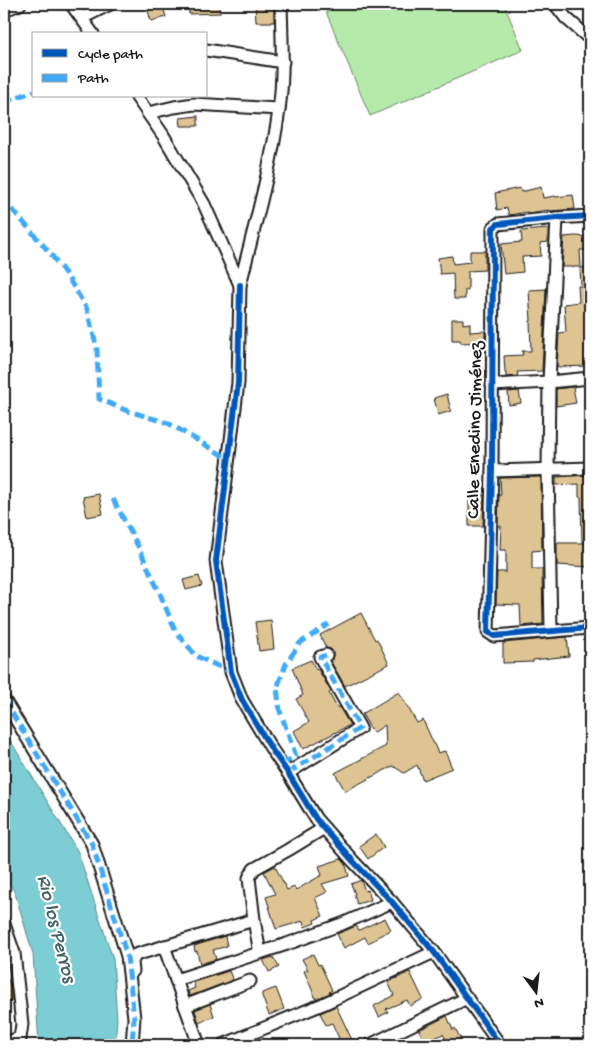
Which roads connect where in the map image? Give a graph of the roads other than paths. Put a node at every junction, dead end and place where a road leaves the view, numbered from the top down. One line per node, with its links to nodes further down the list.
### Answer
1 (20, 4): 6 (street)
2 (71, 4): 7 (street)
3 (110, 4): 7 (street)
4 (281, 4): 11 (street)
5 (555, 4): 9 (street)
6 (4, 10)
7 (82, 18): 8 (street)
8 (92, 32)
9 (590, 39)
10 (208, 50): 11 (street)
11 (283, 62): 13 (street)
12 (137, 98): 14 (street)
13 (279, 109): 14 (street); 17 (street)
14 (148, 113): 17 (street)
15 (590, 216): 16 (street)
16 (557, 218): 19 (street); 20 (street, Calle Enedino Jiménez)
17 (240, 285): 28 (street)
18 (590, 378): 19 (street)
19 (549, 382): 20 (street); 22 (street)
20 (492, 385): 23 (street, Calle Enedino Jiménez)
21 (590, 468): 22 (street)
22 (548, 469): 23 (street); 25 (street)
23 (492, 470): 25 (street, Calle Enedino Jiménez)
24 (590, 628): 25 (street)
25 (551, 631)
26 (326, 654): 28 (street)
27 (4, 700): 42 (street)
28 (288, 773): 29 (street)
29 (324, 828): 30 (street); 31 (street)
30 (392, 902): 34 (street); 35 (street)
31 (254, 920): 33 (street); 35 (street)
32 (4, 924): 40 (street)
33 (164, 946): 36 (street); 42 (street)
34 (434, 952): 38 (street); 44 (street)
35 (260, 953): 36 (street)
36 (176, 980): 39 (street)
37 (250, 981): 39 (street)
38 (466, 998): 45 (street); 46 (street)
39 (185, 1006): 43 (street)
40 (20, 1042): 41 (street)
41 (4, 1043)
42 (133, 1045)
43 (200, 1045)
44 (223, 1045)
45 (370, 1045)
46 (500, 1045)

